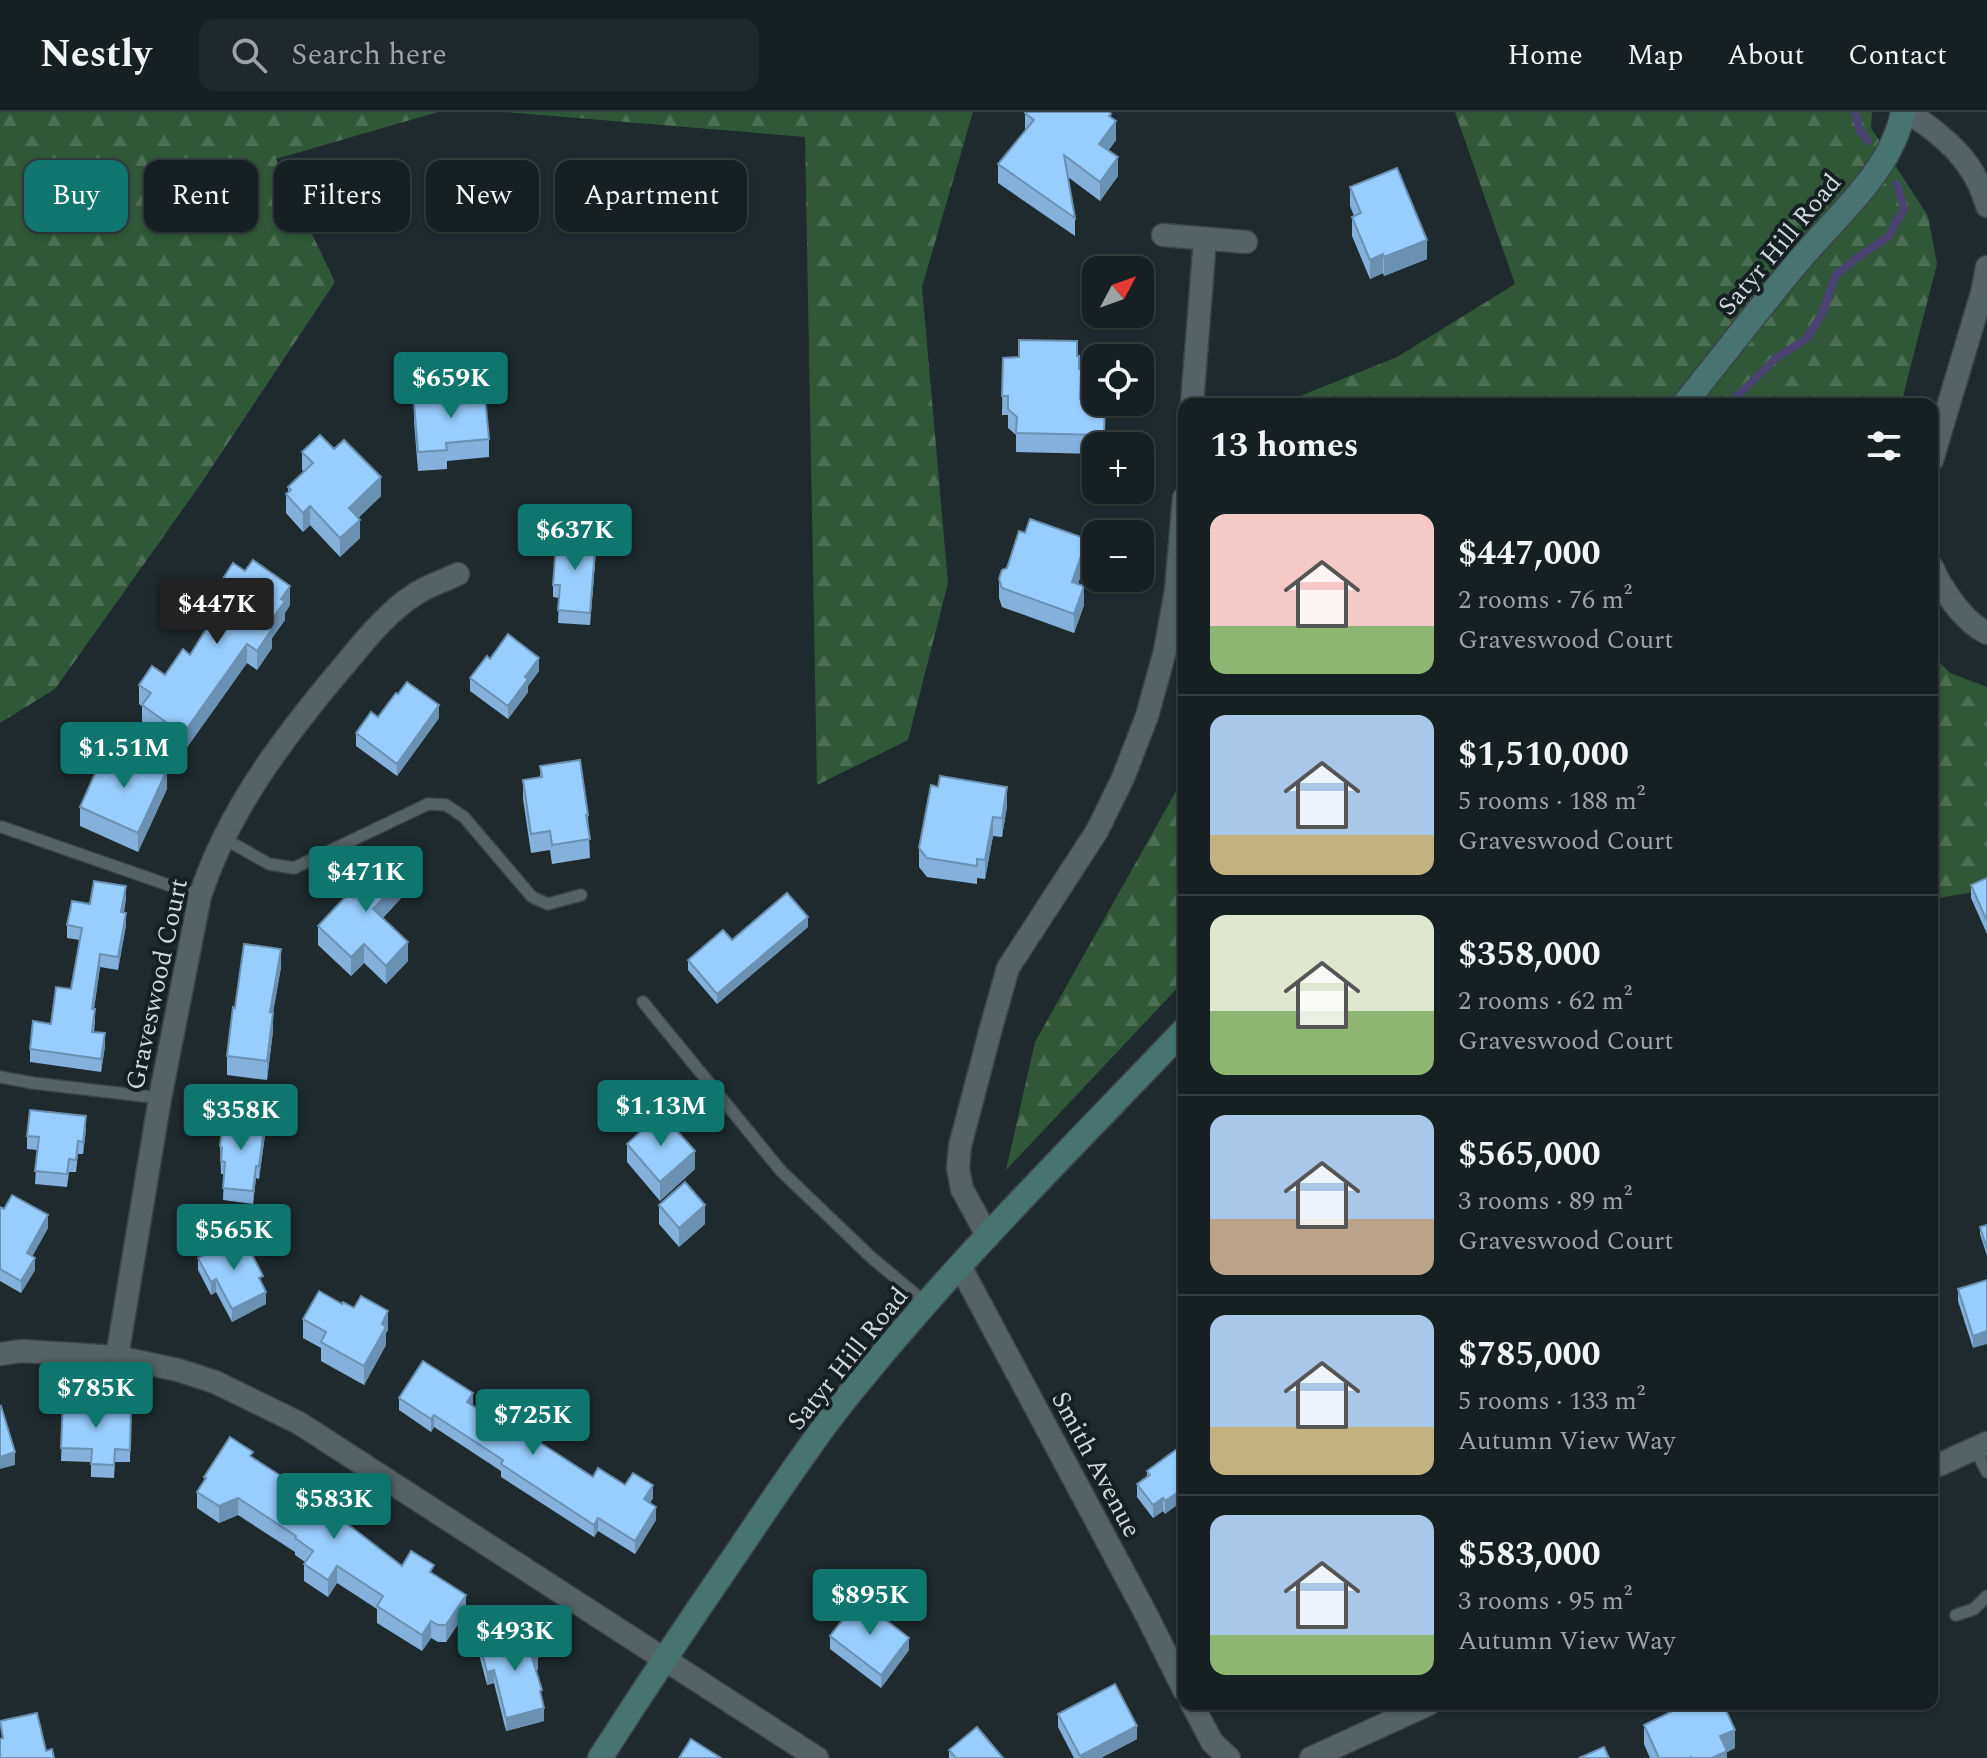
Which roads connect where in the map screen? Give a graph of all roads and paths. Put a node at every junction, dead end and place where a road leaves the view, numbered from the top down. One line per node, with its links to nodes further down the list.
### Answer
1 (1906, 112): 2 (street); 8 (street, Satyr Hill Road)
2 (1987, 206)
3 (1163, 235): 4 (street)
4 (1205, 239): 5 (street); 7 (street)
5 (1246, 242)
6 (1987, 267): 9 (street)
7 (1192, 398)
8 (1689, 398)
9 (1938, 440)
10 (1178, 567): 22 (street)
11 (458, 574): 15 (street, Graveswood Court)
12 (1938, 580): 13 (street)
13 (1987, 633)
14 (2, 827): 17 (lane)
15 (223, 838): 16 (lane); 17 (street, Graveswood Court)
16 (581, 895)
17 (200, 896): 21 (street, Graveswood Court)
18 (643, 1002): 24 (lane)
19 (1178, 1036): 22 (street, Satyr Hill Road)
20 (0, 1077): 21 (lane)
21 (160, 1098): 26 (street, Graveswood Court)
22 (988, 1237): 23 (street, Satyr Hill Road)
23 (960, 1266): 24 (street, Satyr Hill Road); 33 (street, Smith Avenue)
24 (927, 1303): 32 (street, Satyr Hill Road)
25 (0, 1354): 26 (street)
26 (117, 1357): 32 (street)
27 (1981, 1445): 28 (street); 29 (lane)
28 (1938, 1465)
29 (1987, 1472)
30 (1987, 1596): 31 (lane)
31 (1956, 1615)
32 (664, 1660): 36 (street, Satyr Hill Road); 37 (street)
33 (1178, 1678)
34 (1195, 1710): 38 (street)
35 (1416, 1710): 39 (street)
36 (600, 1758)
37 (817, 1758)
38 (1229, 1758)
39 (1311, 1758)

